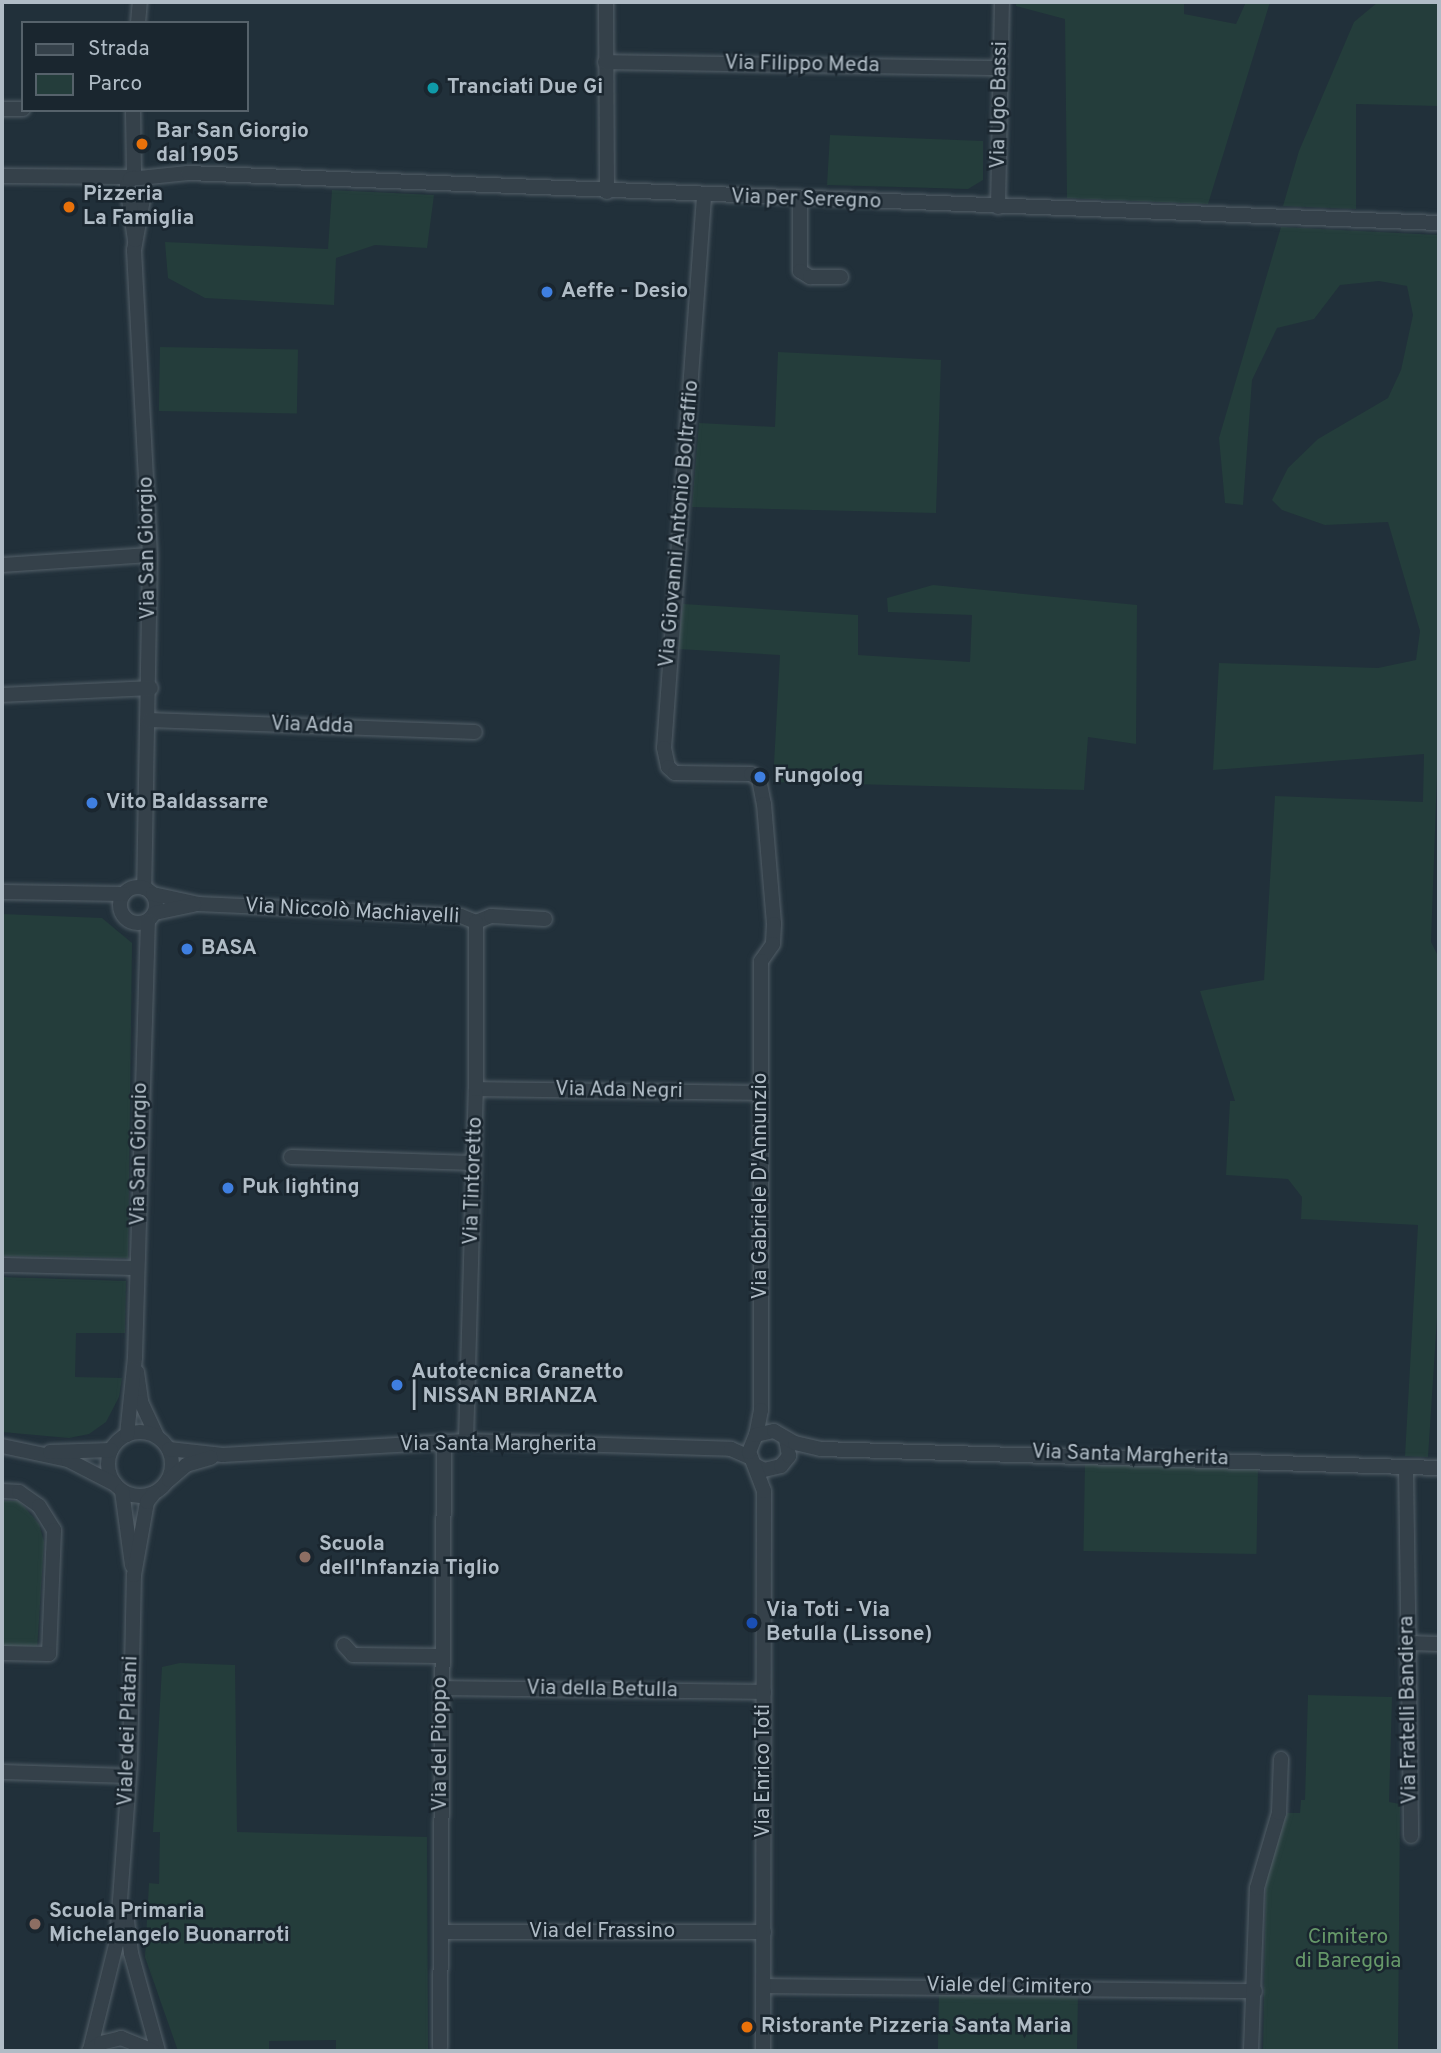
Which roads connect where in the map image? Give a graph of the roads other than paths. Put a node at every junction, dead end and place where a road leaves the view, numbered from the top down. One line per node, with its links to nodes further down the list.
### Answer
1 (141, 2): 4 (street)
2 (606, 2): 5 (street)
3 (1002, 2): 6 (street, Via Ugo Bassi)
4 (138, 21)
5 (605, 62): 6 (street, Via Filippo Meda); 13 (street)
6 (1000, 68): 16 (street, Via Ugo Bassi)
7 (2, 109): 8 (street)
8 (21, 109)
9 (133, 112): 12 (street, Via San Giorgio)
10 (173, 174): 12 (street, Via per Seregno); 12 (street); 13 (street, Via per Seregno)
11 (2, 176): 12 (street, Via per Seregno)
12 (134, 185): 19 (street, Via San Giorgio)
13 (607, 192): 14 (street, Via per Seregno)
14 (704, 197): 15 (street, Via per Seregno); 33 (street, Via Giovanni Antonio Boltraffio)
15 (800, 200): 16 (street, Via per Seregno); 18 (street)
16 (998, 207): 17 (street, Via per Seregno)
17 (1439, 223)
18 (841, 277)
19 (150, 555): 20 (street); 21 (street, Via San Giorgio)
20 (2, 565)
21 (150, 688): 22 (street); 23 (street, Via San Giorgio)
22 (2, 695)
23 (149, 720): 24 (street, Via Adda); 25 (street, Via San Giorgio)
24 (475, 732)
25 (138, 891): 27 (street, Via Niccolò Machiavelli); 28 (street, Via Niccolò Machiavelli); 29 (street, Via San Giorgio); 30 (street, Via San Giorgio)
26 (2, 892): 27 (street, Via Niccolò Machiavelli)
27 (83, 895): 29 (street)
28 (198, 904): 30 (street, Via Niccolò Machiavelli); 32 (street, Via Niccolò Machiavelli)
29 (120, 911): 30 (street)
30 (146, 919): 39 (street, Via San Giorgio)
31 (545, 919): 32 (street, Via Niccolò Machiavelli)
32 (476, 922): 34 (street, Via Tintoretto)
33 (761, 961): 35 (street, Via Gabriele D'Annunzio)
34 (477, 1090): 35 (street, Via Ada Negri); 37 (street, Via Tintoretto)
35 (761, 1093): 43 (street, Via Gabriele D'Annunzio)
36 (291, 1157): 37 (street)
37 (474, 1163): 46 (street, Via Tintoretto)
38 (2, 1265): 39 (street)
39 (137, 1268): 40 (street, Via San Giorgio)
40 (135, 1357): 41 (street, Via San Giorgio); 42 (street, Via San Giorgio)
41 (127, 1434): 42 (street); 51 (street)
42 (157, 1436): 48 (street)
43 (758, 1436): 44 (street, Via Santa Margherita); 49 (street, Via Santa Margherita); 55 (street, Via Gabriele D'Annunzio)
44 (786, 1439): 50 (street, Via Santa Margherita); 54 (street)
45 (444, 1441): 46 (street, Via Santa Margherita); 53 (street, Via Santa Margherita); 69 (street, Via del Pioppo)
46 (466, 1441): 49 (street, Via Santa Margherita)
47 (2, 1446): 52 (street)
48 (169, 1448): 53 (street, Via Santa Margherita); 59 (street)
49 (731, 1449): 55 (street, Via Santa Margherita)
50 (821, 1449): 54 (street, Via Santa Margherita); 56 (street, Via Santa Margherita)
51 (111, 1450): 52 (street); 60 (street)
52 (44, 1453): 60 (street)
53 (223, 1455): 59 (street, Via Santa Margherita)
54 (789, 1456): 58 (street, Via Enrico Toti)
55 (753, 1461): 58 (street, Via Santa Margherita); 62 (street, Via Enrico Toti)
56 (1406, 1466): 57 (street, Via Santa Margherita); 65 (street, Via Fratelli Bandiera)
57 (1439, 1468)
58 (776, 1469): 62 (street, Via Enrico Toti)
59 (168, 1481): 63 (street)
60 (118, 1487): 63 (street); 64 (street, Viale dei Platani)
61 (2, 1491): 68 (street)
62 (764, 1491): 71 (street, Via Enrico Toti)
63 (155, 1493): 64 (street, Viale dei Platani)
64 (134, 1575): 74 (street, Viale dei Platani)
65 (1409, 1643): 66 (street); 75 (street, Via Fratelli Bandiera)
66 (1439, 1644)
67 (344, 1645): 69 (street)
68 (2, 1653)
69 (441, 1656): 70 (street, Via del Pioppo)
70 (441, 1688): 71 (street, Via della Betulla); 78 (street, Via del Pioppo)
71 (764, 1692): 77 (street, Via Enrico Toti)
72 (1281, 1759): 80 (street)
73 (2, 1772): 74 (street)
74 (128, 1776): 76 (street, Viale dei Platani)
75 (1410, 1836)
76 (123, 1887): 82 (street, Viale dei Platani); 84 (street, Viale dei Platani)
77 (764, 1932): 78 (street, Via del Frassino); 79 (street, Via Enrico Toti)
78 (441, 1933): 81 (street, Via del Pioppo)
79 (764, 1986): 80 (street, Viale del Cimitero); 85 (street, Via Enrico Toti)
80 (1255, 1991): 86 (street)
81 (440, 2047)
82 (90, 2050): 83 (street)
83 (153, 2051)
84 (158, 2051)
85 (764, 2051)
86 (1251, 2051)

